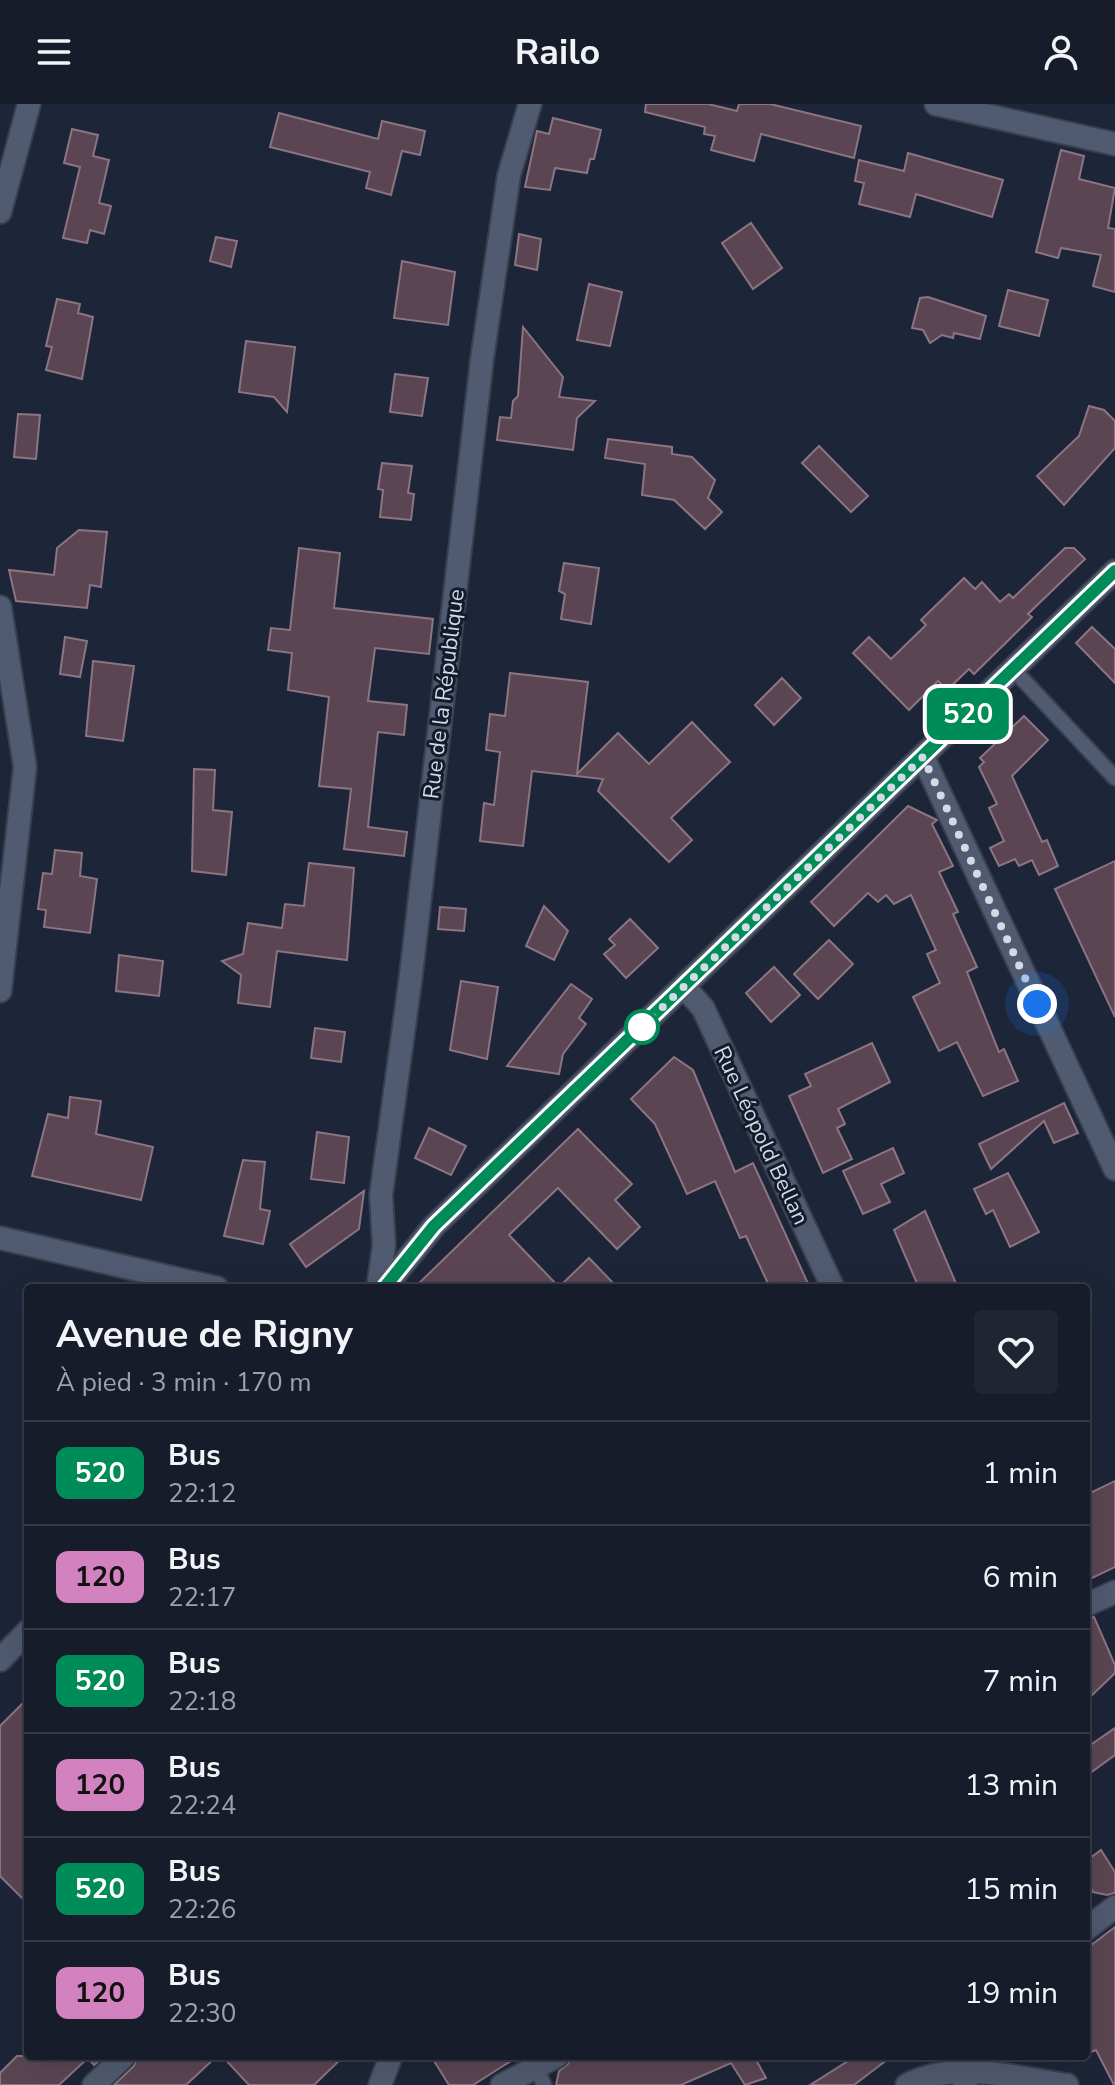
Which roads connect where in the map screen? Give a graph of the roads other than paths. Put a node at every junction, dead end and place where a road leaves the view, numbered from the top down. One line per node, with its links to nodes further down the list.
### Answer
1 (29, 104): 5 (street)
2 (530, 104): 16 (street, Rue de la République)
3 (936, 104): 4 (street)
4 (1115, 144)
5 (0, 212)
6 (1115, 571): 8 (street)
7 (0, 607): 12 (street)
8 (1014, 670): 9 (street); 10 (lane)
9 (923, 757): 11 (street); 13 (street)
10 (1115, 778)
11 (684, 987): 17 (street); 18 (street, Rue Léopold Bellan)
12 (0, 991)
13 (1115, 1169)
14 (0, 1238): 15 (street)
15 (200, 1284)
16 (381, 1284)
17 (384, 1284)
18 (831, 1284)
19 (1115, 1592): 20 (street)
20 (1090, 1603)
21 (24, 1635): 22 (street)
22 (0, 1660)
23 (1115, 1907): 24 (street)
24 (1090, 1921)
25 (120, 2060): 29 (street)
26 (554, 2060): 28 (street)
27 (959, 2070): 31 (street); 32 (street)
28 (541, 2077): 30 (street)
29 (94, 2085)
30 (502, 2085)
31 (907, 2085)
32 (1067, 2085)

